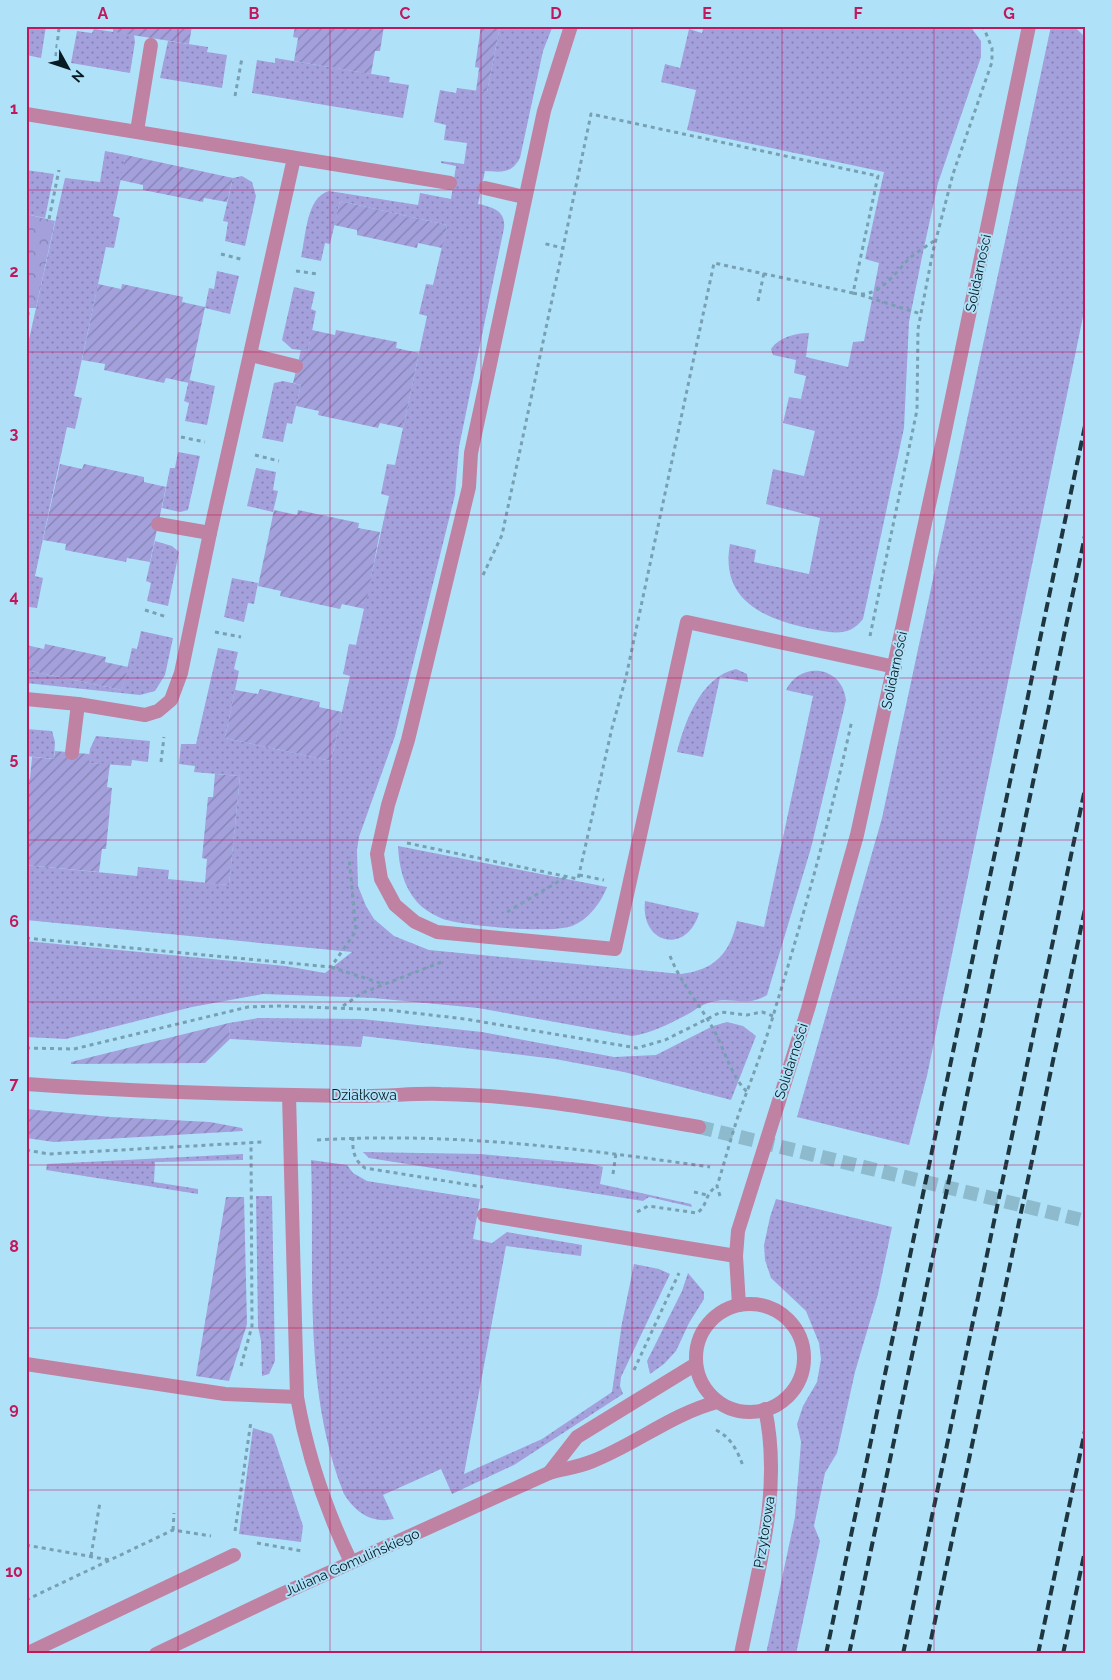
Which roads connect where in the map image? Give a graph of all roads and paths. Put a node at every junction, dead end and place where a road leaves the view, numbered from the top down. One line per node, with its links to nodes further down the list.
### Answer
1 (571, 26): 15 (street)
2 (983, 26): 18 (path)
3 (1029, 26): 45 (street, Solidarności)
4 (59, 28): 7 (path)
5 (151, 45): 10 (street)
6 (242, 58): 8 (path)
7 (55, 64)
8 (236, 96)
9 (26, 114): 10 (street)
10 (137, 131): 11 (street)
11 (294, 158): 13 (street); 31 (street)
12 (59, 170): 16 (path)
13 (450, 182)
14 (485, 188): 15 (street)
15 (524, 197): 17 (street)
16 (49, 219)
17 (517, 238): 19 (path); 45 (street)
18 (935, 241): 26 (path); 29 (path)
19 (563, 248): 25 (path); 39 (path)
20 (221, 254): 21 (path)
21 (247, 261)
22 (292, 270): 24 (path)
23 (764, 272): 25 (path); 27 (path); 52 (path)
24 (318, 274)
25 (854, 293): 26 (path)
26 (861, 295): 29 (path)
27 (758, 301)
28 (29, 309): 30 (path)
29 (920, 314): 42 (path)
30 (26, 324)
31 (251, 355): 32 (street); 38 (street)
32 (296, 366)
33 (181, 437): 34 (path)
34 (208, 442)
35 (254, 455): 36 (path)
36 (279, 461)
37 (158, 524): 38 (street)
38 (210, 534): 47 (street)
39 (483, 575)
40 (145, 610): 41 (path)
41 (170, 618)
42 (874, 618)
43 (214, 632): 44 (path)
44 (241, 638)
45 (895, 667): 82 (street, Solidarności)
46 (26, 699): 47 (street)
47 (78, 704): 50 (street)
48 (854, 713): 58 (path)
49 (164, 737): 51 (path)
50 (72, 753)
51 (161, 762)
52 (401, 842)
53 (356, 931): 56 (path)
54 (26, 938): 56 (path)
55 (670, 956): 59 (path)
56 (331, 967): 57 (path)
57 (384, 984)
58 (773, 1016): 59 (path); 62 (path)
59 (707, 1018): 60 (path); 62 (path)
60 (26, 1048)
61 (26, 1084): 63 (street, Działkowa)
62 (747, 1092): 73 (path)
63 (289, 1095): 64 (street, Działkowa); 89 (street)
64 (699, 1126)
65 (353, 1137): 66 (path); 70 (path); 74 (path)
66 (319, 1140)
67 (251, 1142): 68 (path); 69 (path); 87 (path)
68 (261, 1142)
69 (26, 1150)
70 (616, 1153): 71 (path); 72 (path)
71 (710, 1167)
72 (613, 1174)
73 (717, 1186): 76 (path); 77 (path)
74 (491, 1189)
75 (694, 1192): 76 (path)
76 (707, 1196): 79 (path)
77 (718, 1203)
78 (628, 1210): 79 (path)
79 (638, 1212): 81 (path)
80 (484, 1215): 82 (street)
81 (644, 1219)
82 (736, 1256): 84 (street, Solidarności)
83 (681, 1267): 88 (path)
84 (739, 1305): 86 (street); 91 (street)
85 (26, 1364): 89 (street)
86 (696, 1364): 90 (street); 95 (street, Juliana Gomulińskiego)
87 (248, 1368)
88 (633, 1375)
89 (297, 1397): 107 (street)
90 (717, 1402): 91 (street); 95 (street, Juliana Gomulińskiego)
91 (765, 1409): 111 (street, Przytorowa)
92 (251, 1418): 100 (path)
93 (711, 1428): 94 (path)
94 (744, 1469)
95 (549, 1473): 107 (street, Juliana Gomulińskiego)
96 (100, 1502): 105 (path)
97 (174, 1513): 98 (path)
98 (173, 1530): 99 (path); 106 (path)
99 (217, 1537)
100 (234, 1539)
101 (254, 1543): 103 (path)
102 (26, 1545): 105 (path)
103 (302, 1551)
104 (234, 1555): 109 (street)
105 (91, 1556): 106 (path)
106 (110, 1560): 108 (path)
107 (351, 1562): 110 (street, Juliana Gomulińskiego)
108 (26, 1600)
109 (26, 1654)
110 (156, 1654)
111 (741, 1654)

